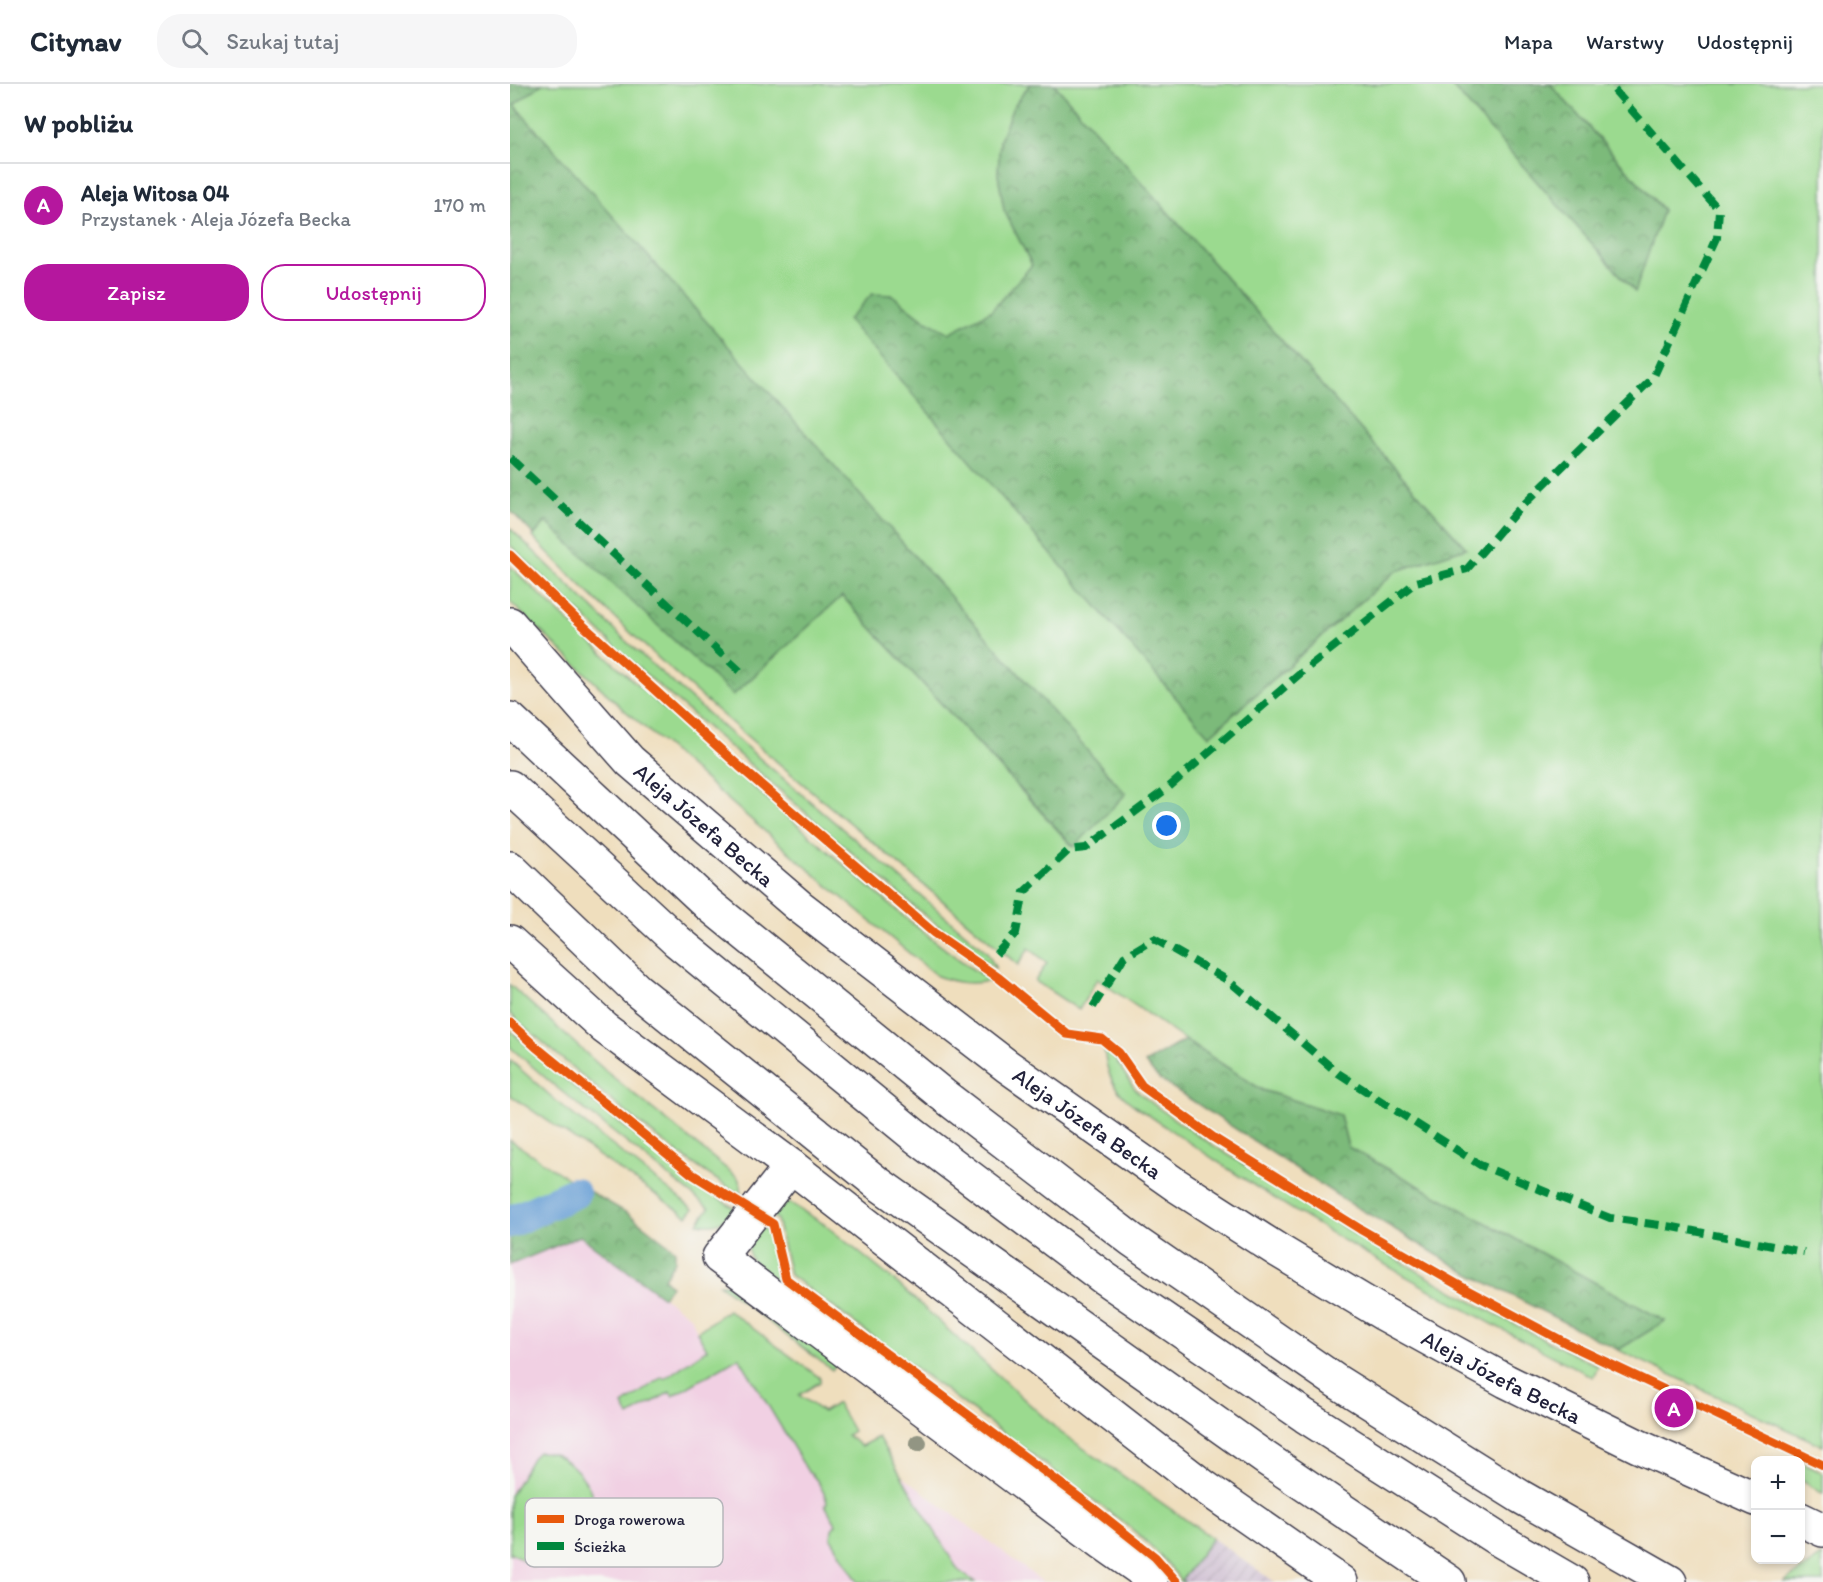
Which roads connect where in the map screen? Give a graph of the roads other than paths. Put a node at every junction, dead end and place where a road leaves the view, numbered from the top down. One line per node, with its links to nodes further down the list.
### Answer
1 (510, 624): 4 (main road, Aleja Józefa Becka)
2 (510, 660): 4 (main road)
3 (517, 726): 16 (main road)
4 (630, 761): 9 (main road, Aleja Józefa Becka)
5 (510, 787): 15 (main road)
6 (510, 868): 14 (main road)
7 (510, 942): 8 (main road)
8 (791, 1166): 12 (main road); 13 (main road)
9 (1751, 1497)
10 (1805, 1521): 11 (main road)
11 (1823, 1530)
12 (1151, 1582)
13 (1341, 1582)
14 (1449, 1582)
15 (1572, 1582)
16 (1670, 1582)

